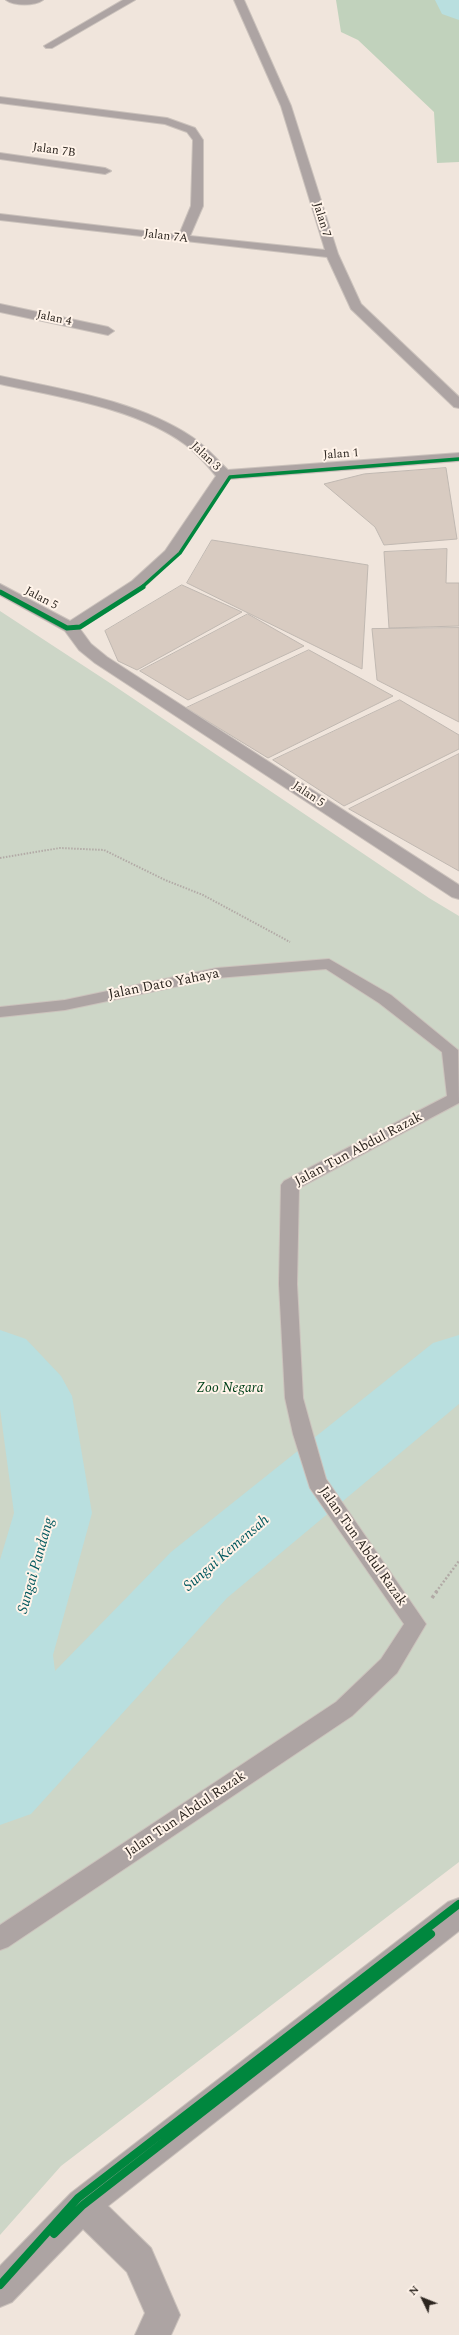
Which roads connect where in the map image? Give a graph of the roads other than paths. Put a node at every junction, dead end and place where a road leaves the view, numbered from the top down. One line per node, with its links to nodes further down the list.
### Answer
1 (11, 0): 2 (street)
2 (38, 0)
3 (130, 0): 5 (street)
4 (239, 0): 11 (street, Jalan 7)
5 (49, 46)
6 (0, 100): 10 (street)
7 (0, 156): 8 (street, Jalan 7B)
8 (105, 171)
9 (0, 217): 10 (street, Jalan 7A)
10 (183, 239): 11 (street, Jalan 7A)
11 (332, 254): 15 (street, Jalan 7)
12 (0, 308): 13 (street, Jalan 4)
13 (108, 331)
14 (0, 380): 17 (street, Jalan 3)
15 (459, 404)
16 (458, 458): 17 (street, Jalan 1); 18 (street)
17 (224, 475): 20 (street, Jalan 3)
18 (459, 475)
19 (0, 590): 20 (street, Jalan 5)
20 (71, 628): 21 (street, Jalan 5)
21 (459, 892)
22 (329, 964): 23 (lane, Jalan Dato Yahaya); 25 (lane, Jalan Tun Abdul Razak)
23 (0, 1012)
24 (459, 1912): 26 (street)
25 (0, 1939)
26 (83, 2204): 27 (street); 28 (street)
27 (0, 2290)
28 (152, 2335)

